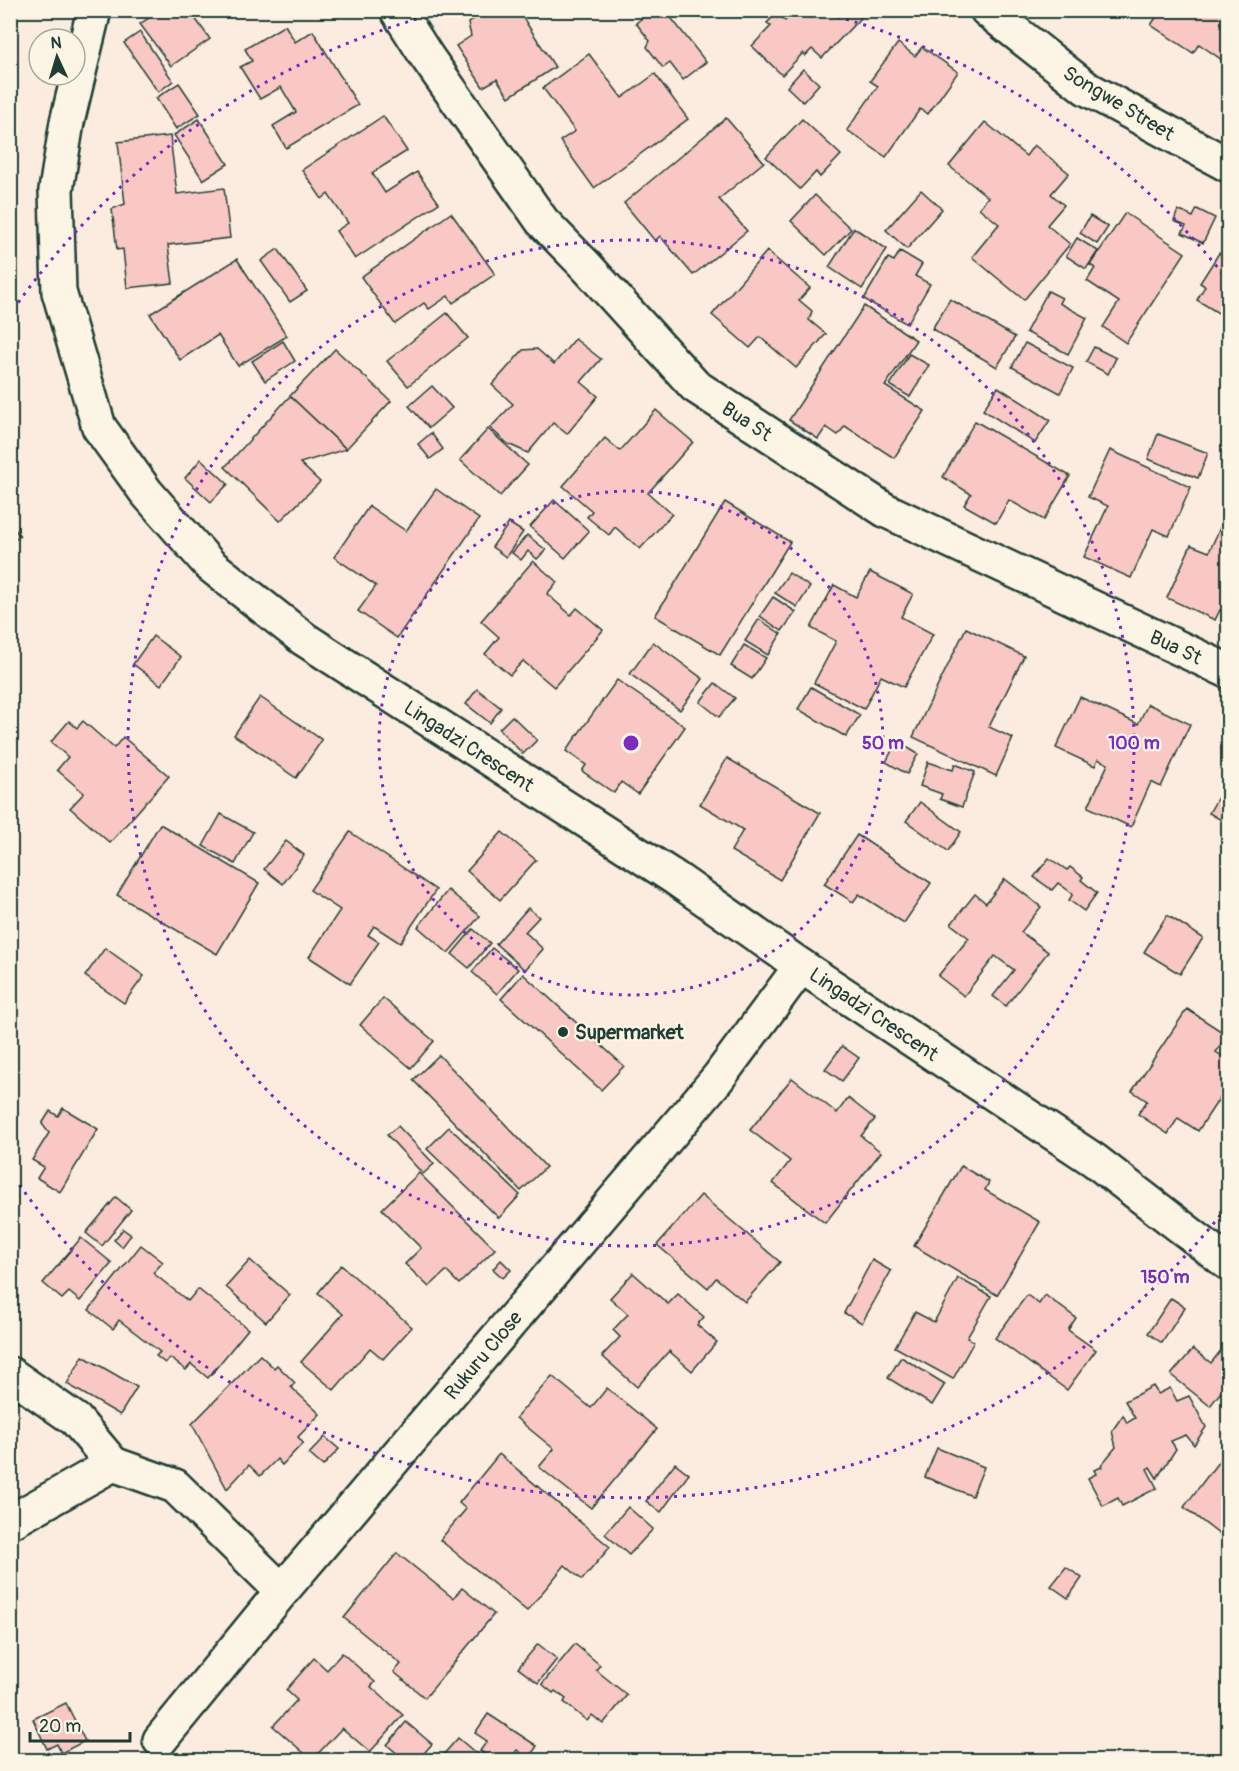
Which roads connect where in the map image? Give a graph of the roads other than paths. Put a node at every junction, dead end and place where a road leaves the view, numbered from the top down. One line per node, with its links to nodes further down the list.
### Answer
1 (94, 10): 6 (street, Lingadzi Crescent)
2 (397, 10): 5 (street, Bua St)
3 (987, 10): 4 (street, Songwe Street)
4 (1228, 165)
5 (1228, 671)
6 (801, 966): 7 (street, Lingadzi Crescent); 11 (street, Rukuru Close)
7 (1228, 1263)
8 (10, 1374): 9 (street)
9 (113, 1464): 10 (street); 11 (street)
10 (10, 1522)
11 (282, 1591): 12 (street, Rukuru Close)
12 (160, 1740)

